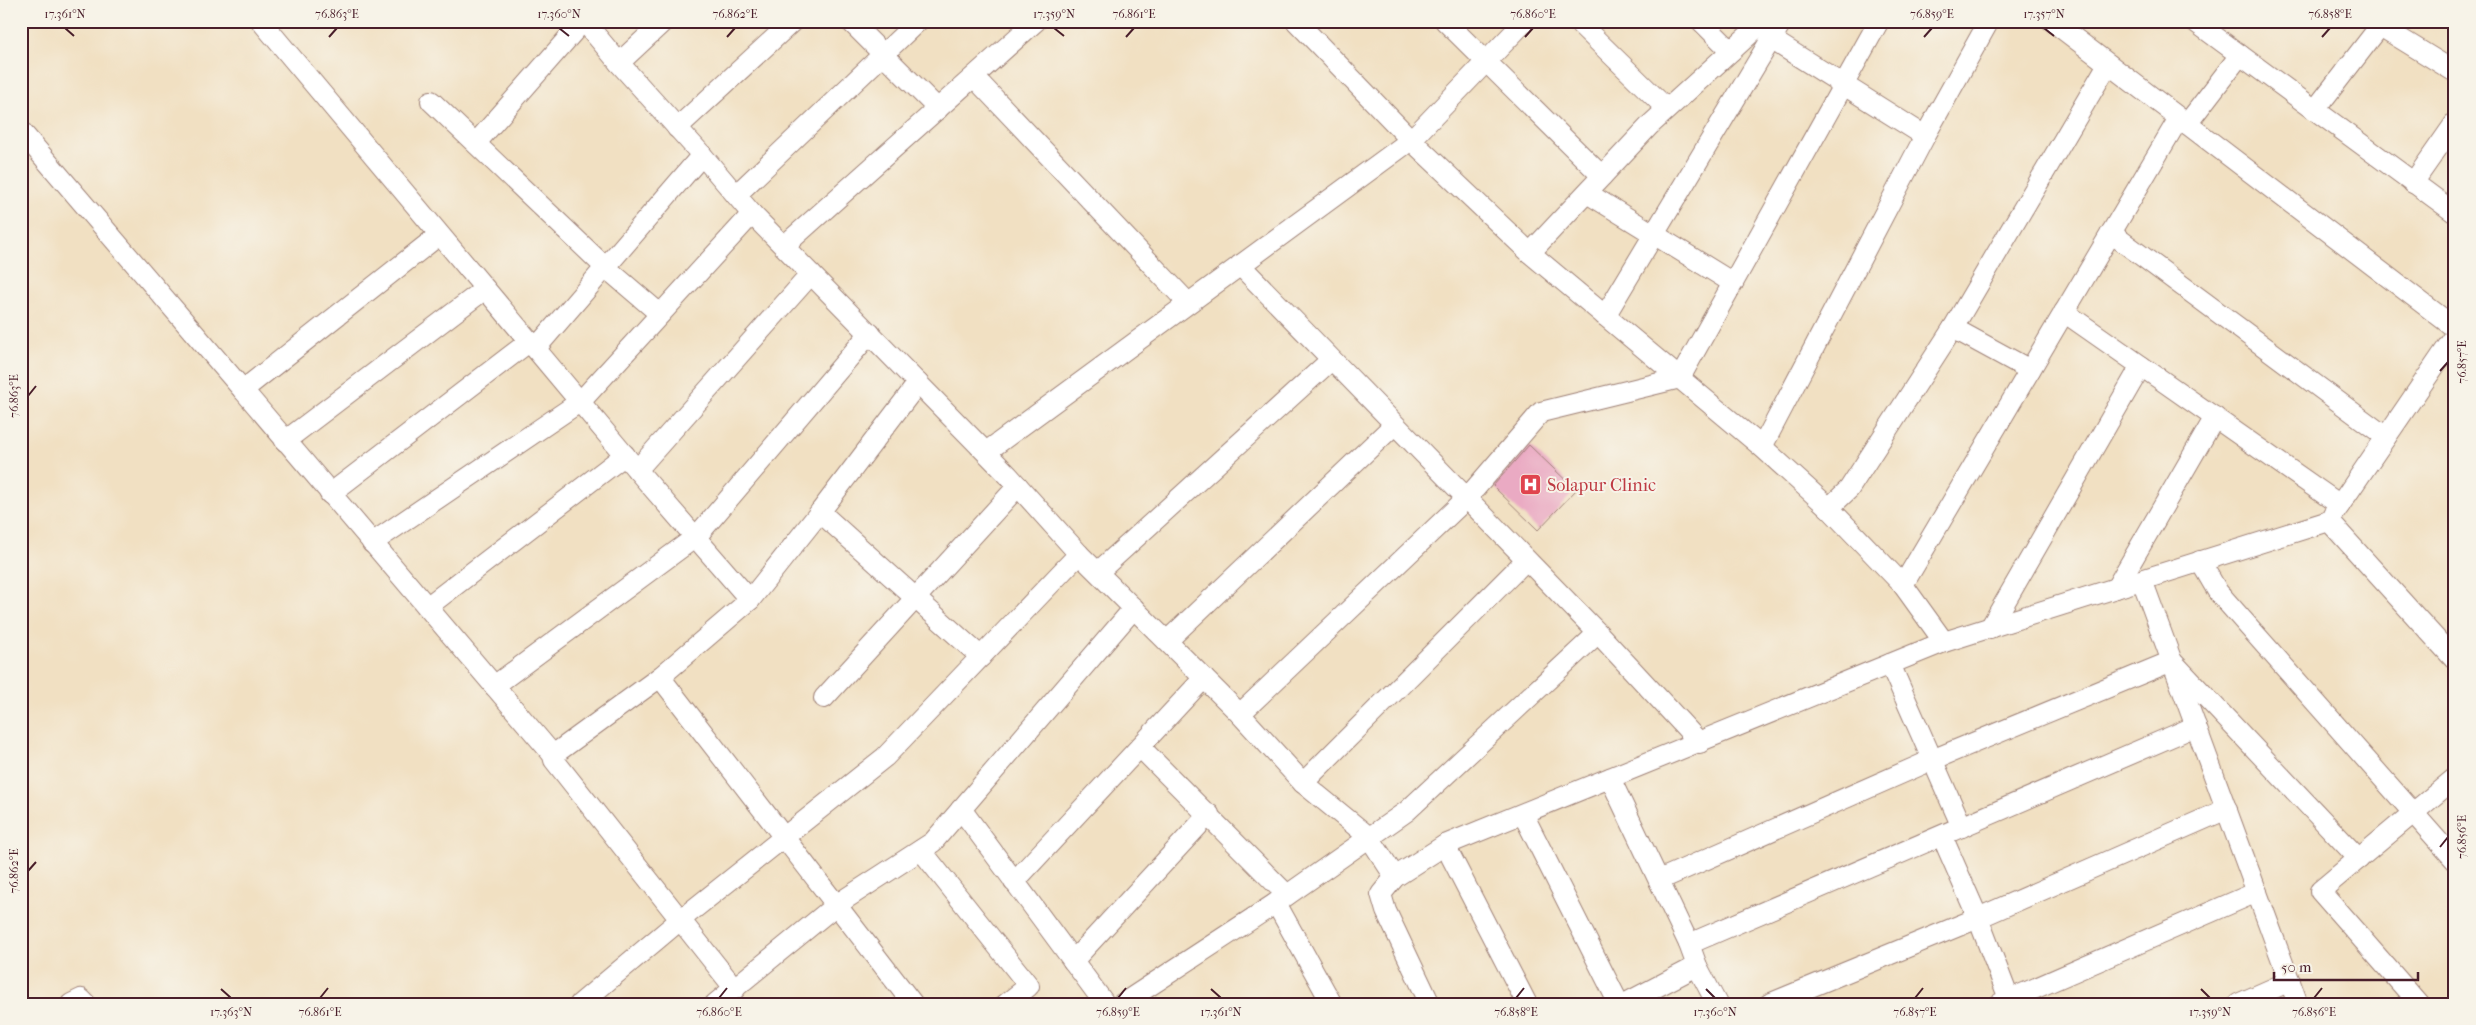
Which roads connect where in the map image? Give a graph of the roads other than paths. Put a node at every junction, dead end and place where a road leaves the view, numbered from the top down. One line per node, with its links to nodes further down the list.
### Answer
1 (261, 21): 49 (street)
2 (584, 21): 24 (street); 39 (street)
3 (664, 21): 24 (street)
4 (793, 21): 35 (street)
5 (850, 21): 21 (street)
6 (918, 21): 21 (street)
7 (1036, 21): 27 (street)
8 (1296, 21): 38 (street)
9 (1445, 21): 23 (street)
10 (1525, 21): 23 (street)
11 (1577, 21): 30 (street)
12 (1701, 21): 20 (street)
13 (1782, 21): 19 (street)
14 (1879, 21): 28 (street)
15 (1989, 21): 37 (street)
16 (2052, 21): 25 (street)
17 (2194, 21): 22 (street)
18 (2376, 24): 26 (street); 32 (street)
19 (1768, 30): 20 (street); 28 (street); 48 (street)
20 (1731, 51): 30 (street)
21 (882, 53): 31 (street); 44 (street)
22 (2240, 55): 32 (street); 33 (street)
23 (1486, 61): 38 (street); 41 (street)
24 (619, 63): 35 (street)
25 (2108, 64): 33 (street); 61 (street)
26 (2455, 72)
27 (974, 77): 31 (street); 57 (street)
28 (1845, 85): 37 (street); 55 (street)
29 (431, 101): 39 (street)
30 (1667, 108): 41 (street)
31 (938, 109): 50 (street)
32 (2315, 110): 42 (street)
33 (2183, 121): 47 (street); 62 (street)
34 (2455, 123): 42 (street)
35 (677, 128): 40 (street)
36 (21, 131): 71 (street)
37 (1924, 136): 77 (street)
38 (1411, 140): 51 (street); 52 (street)
39 (476, 143): 53 (street)
40 (702, 155): 44 (street); 53 (street)
41 (1602, 176): 43 (street)
42 (2413, 183): 46 (street)
43 (1587, 192): 48 (street); 51 (street)
44 (736, 195): 45 (street)
45 (752, 214): 50 (street); 59 (street)
46 (2455, 214)
47 (2111, 233): 58 (street); 75 (street)
48 (1653, 234): 55 (street); 60 (street)
49 (439, 235): 56 (street); 71 (street)
50 (784, 246): 54 (street)
51 (1530, 253): 60 (street)
52 (1240, 266): 57 (street); 66 (street)
53 (605, 268): 59 (street); 65 (street)
54 (811, 274): 63 (street); 79 (street)
55 (1733, 283): 69 (street)
56 (485, 289): 65 (street); 76 (street)
57 (1188, 303): 78 (street)
58 (2064, 312): 67 (street); 68 (street)
59 (660, 314): 72 (street)
60 (1605, 316): 69 (street)
61 (1953, 328): 68 (street); 83 (street)
62 (2455, 328)
63 (870, 333): 70 (street); 86 (street)
64 (2455, 336): 75 (street)
65 (533, 344): 72 (street); 81 (street)
66 (1331, 360): 74 (street); 91 (street)
67 (2141, 366): 73 (street); 99 (street)
68 (2030, 370): 93 (street)
69 (1680, 378): 77 (street); 82 (street)
70 (918, 383): 78 (street); 84 (street)
71 (243, 390): 76 (street)
72 (581, 401): 79 (street); 87 (street)
73 (2215, 417): 85 (street); 94 (street)
74 (1394, 425): 82 (street); 101 (street)
75 (2386, 437): 85 (street)
76 (285, 441): 81 (street)
77 (1762, 447): 83 (street)
78 (986, 452): 80 (street)
79 (631, 462): 86 (street); 97 (street)
80 (1018, 486): 88 (street); 95 (street)
81 (330, 494): 87 (street)
82 (1467, 498): 89 (street); 111 (street)
83 (1829, 508): 93 (street)
84 (820, 512): 95 (street); 96 (street)
85 (2334, 513): 90 (street); 104 (street)
86 (696, 536): 96 (street); 109 (street)
87 (372, 543): 97 (street)
88 (1079, 554): 91 (street); 103 (street)
89 (1526, 560): 100 (street); 119 (street)
90 (2200, 561): 92 (street); 122 (street)
91 (1098, 572): 98 (street)
92 (2142, 580): 94 (street); 105 (street)
93 (1903, 585): 102 (street)
94 (2116, 588): 99 (street)
95 (914, 598): 103 (street); 110 (street)
96 (750, 600): 107 (street)
97 (427, 607): 109 (street)
98 (1134, 608): 101 (street); 120 (street)
99 (1990, 628): 102 (street)
100 (1598, 634): 113 (street); 127 (street)
101 (1167, 641): 108 (street)
102 (1944, 642): 106 (street)
103 (981, 657): 128 (street)
104 (2455, 660)
105 (2172, 661): 112 (street); 116 (street); 131 (street)
106 (1890, 664): 113 (street); 116 (street)
107 (660, 677): 115 (street); 128 (street)
108 (1204, 678): 111 (street); 114 (street)
109 (494, 686): 115 (street)
110 (824, 698)
111 (1240, 714): 119 (street)
112 (2196, 726): 121 (street); 125 (street)
113 (1700, 743): 117 (street)
114 (1140, 747): 123 (street); 135 (street)
115 (553, 755): 140 (street)
116 (1932, 760): 125 (street); 134 (street)
117 (1610, 778): 124 (street); 134 (street)
118 (2455, 778): 122 (street)
119 (1303, 783): 127 (street)
120 (961, 809): 130 (street); 135 (street)
121 (2226, 809): 136 (street); 139 (street)
122 (2414, 813): 131 (street); 132 (street)
123 (1209, 814): 137 (street); 142 (street)
124 (1523, 814): 129 (street); 158 (street)
125 (1962, 827): 126 (street)
126 (1942, 836): 139 (street); 141 (street)
127 (1369, 837): 133 (street); 137 (street)
128 (785, 839): 138 (street); 140 (street)
129 (1445, 846): 133 (street); 157 (street)
130 (921, 850): 138 (street); 152 (street)
131 (2359, 859): 164 (street)
132 (2455, 860)
133 (1395, 877): 156 (street)
134 (1659, 880): 141 (street)
135 (1014, 882): 142 (street)
136 (2257, 892): 144 (street); 146 (street)
137 (1282, 899): 154 (street); 155 (street)
138 (836, 905): 145 (street); 151 (street)
139 (1978, 918): 146 (street); 161 (street)
140 (680, 920): 145 (street); 149 (street)
141 (1689, 944): 143 (street)
142 (1073, 961): 153 (street)
143 (1697, 966): 159 (street); 160 (street)
144 (2290, 981): 162 (street); 163 (street)
145 (735, 989): 150 (street)
146 (2006, 1002)
147 (71, 1004): 148 (street)
148 (86, 1004)
149 (580, 1004)
150 (715, 1004)
151 (913, 1004)
152 (1006, 1004)
153 (1105, 1004)
154 (1122, 1004)
155 (1332, 1004)
156 (1430, 1004)
157 (1527, 1004)
158 (1619, 1004)
159 (1624, 1004)
160 (1716, 1004)
161 (1769, 1004)
162 (2238, 1004)
163 (2298, 1004)
164 (2419, 1004)

